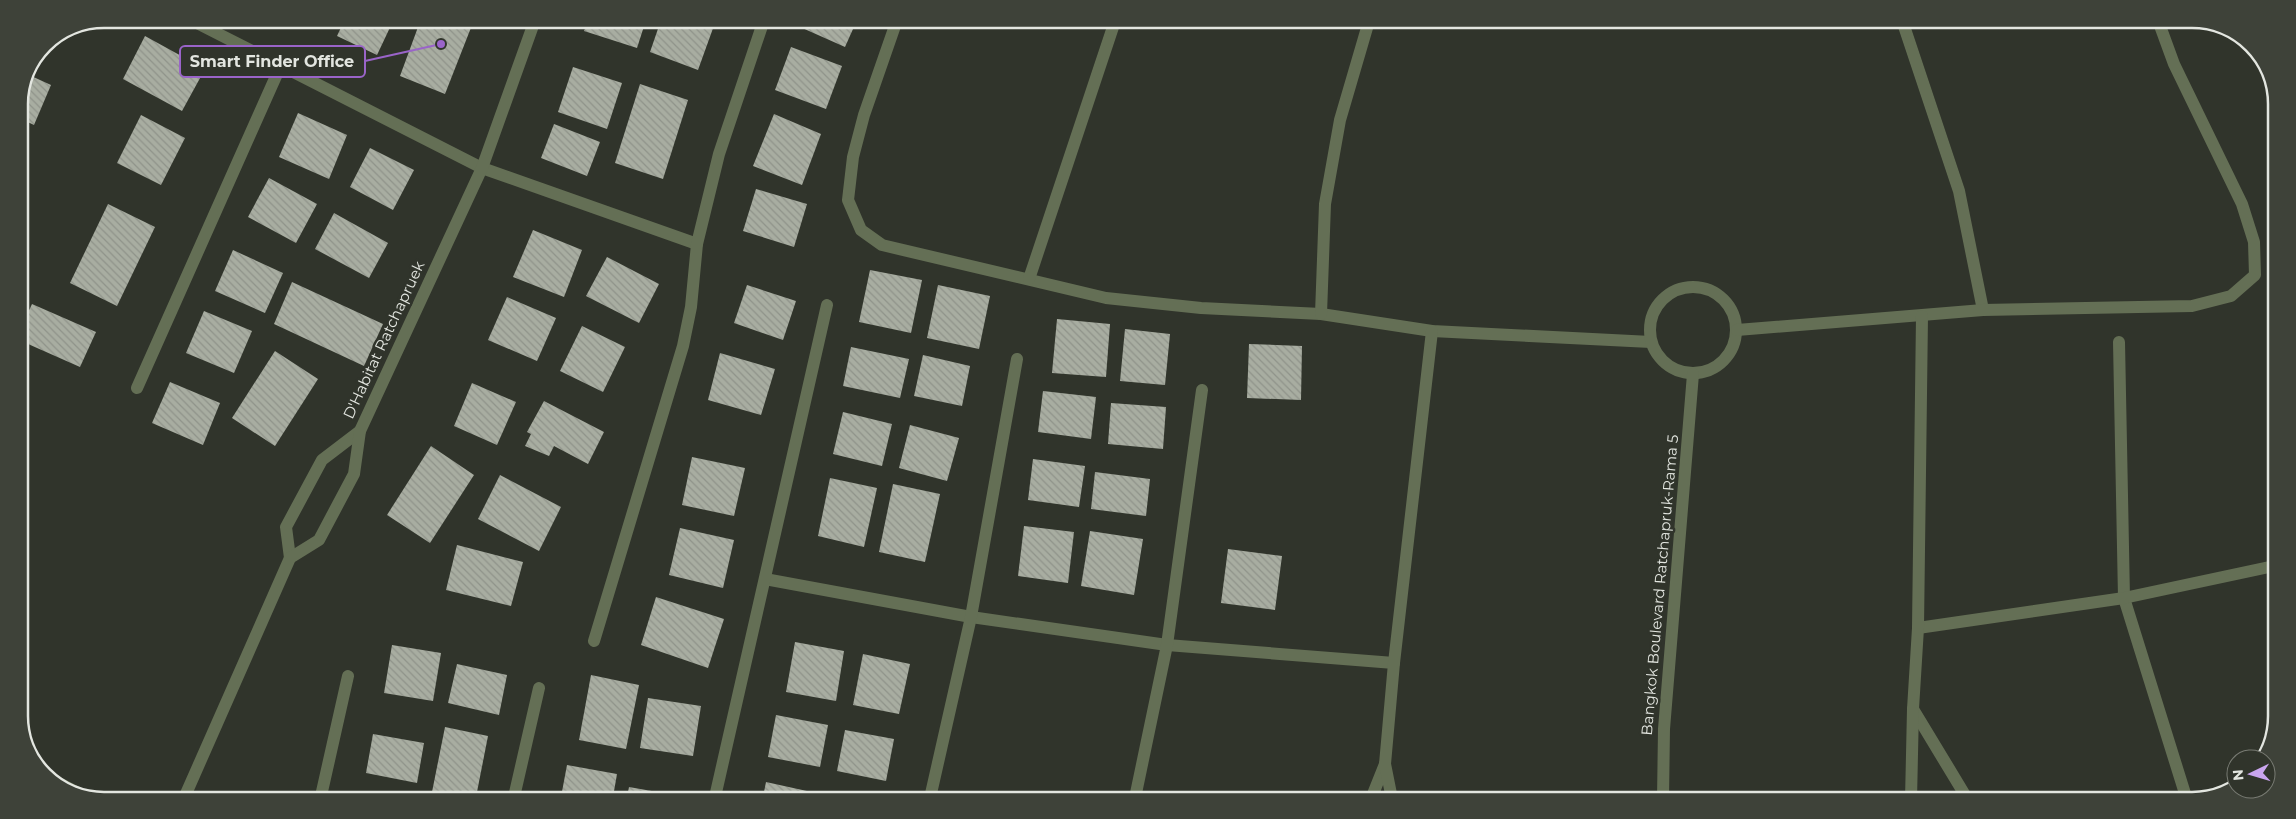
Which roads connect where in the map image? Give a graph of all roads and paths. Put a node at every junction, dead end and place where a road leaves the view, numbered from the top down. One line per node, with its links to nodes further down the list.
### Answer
1 (207, 28): 9 (street)
2 (532, 28): 10 (street, D'Habitat Ratchapruek)
3 (761, 28): 11 (street)
4 (894, 28): 12 (street)
5 (1113, 28): 12 (street)
6 (1367, 28): 15 (street)
7 (1905, 28): 14 (street)
8 (2161, 28): 14 (street)
9 (281, 65): 10 (street); 23 (street)
10 (482, 168): 11 (street); 25 (street, D'Habitat Ratchapruek)
11 (697, 244): 32 (street)
12 (1029, 280): 15 (street)
13 (827, 305): 28 (street)
14 (1983, 310): 16 (street)
15 (1321, 314): 18 (street)
16 (1922, 316): 17 (street); 31 (street)
17 (1738, 330): 19 (street); 22 (street)
18 (1432, 331): 19 (street); 34 (street)
19 (1651, 342): 22 (street)
20 (2119, 342): 29 (street)
21 (1017, 359): 30 (street)
22 (1693, 374): 47 (street, Bangkok Boulevard Ratchapruk-Rama 5)
23 (137, 388)
24 (1202, 390): 33 (street)
25 (360, 431): 26 (street, D'Habitat Ratchapruek); 26 (street)
26 (290, 558): 39 (street)
27 (2268, 567): 29 (street)
28 (765, 580): 30 (street); 42 (street)
29 (2124, 598): 31 (street); 50 (street)
30 (971, 617): 33 (street); 43 (street)
31 (1918, 628): 37 (street)
32 (594, 642)
33 (1167, 645): 34 (street); 44 (street)
34 (1394, 663): 38 (street)
35 (348, 676): 40 (street)
36 (539, 688): 41 (street)
37 (1913, 709): 48 (street); 49 (street)
38 (1385, 764): 45 (street); 46 (street)
39 (187, 792)
40 (323, 792)
41 (515, 792)
42 (716, 792)
43 (931, 792)
44 (1136, 792)
45 (1373, 792)
46 (1391, 792)
47 (1663, 792)
48 (1911, 792)
49 (1963, 792)
50 (2185, 792)

